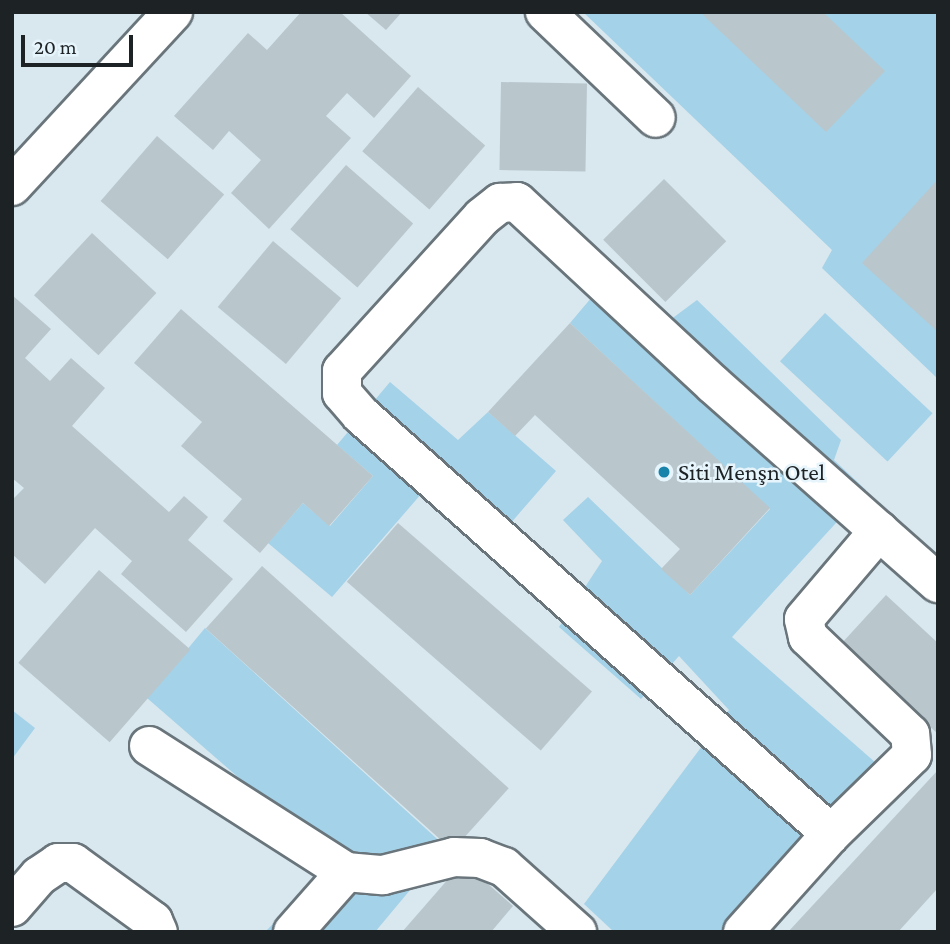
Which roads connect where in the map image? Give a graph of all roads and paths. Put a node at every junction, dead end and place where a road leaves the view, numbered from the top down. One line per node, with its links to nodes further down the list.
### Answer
1 (173, 12): 4 (street)
2 (545, 12): 3 (street)
3 (656, 118)
4 (12, 186)
5 (878, 531): 6 (street); 8 (street); 8 (street)
6 (938, 583)
7 (149, 746): 9 (street)
8 (831, 834): 14 (street)
9 (346, 872): 12 (street); 13 (street)
10 (12, 907): 11 (street)
11 (158, 932)
12 (293, 932)
13 (577, 932)
14 (743, 932)

